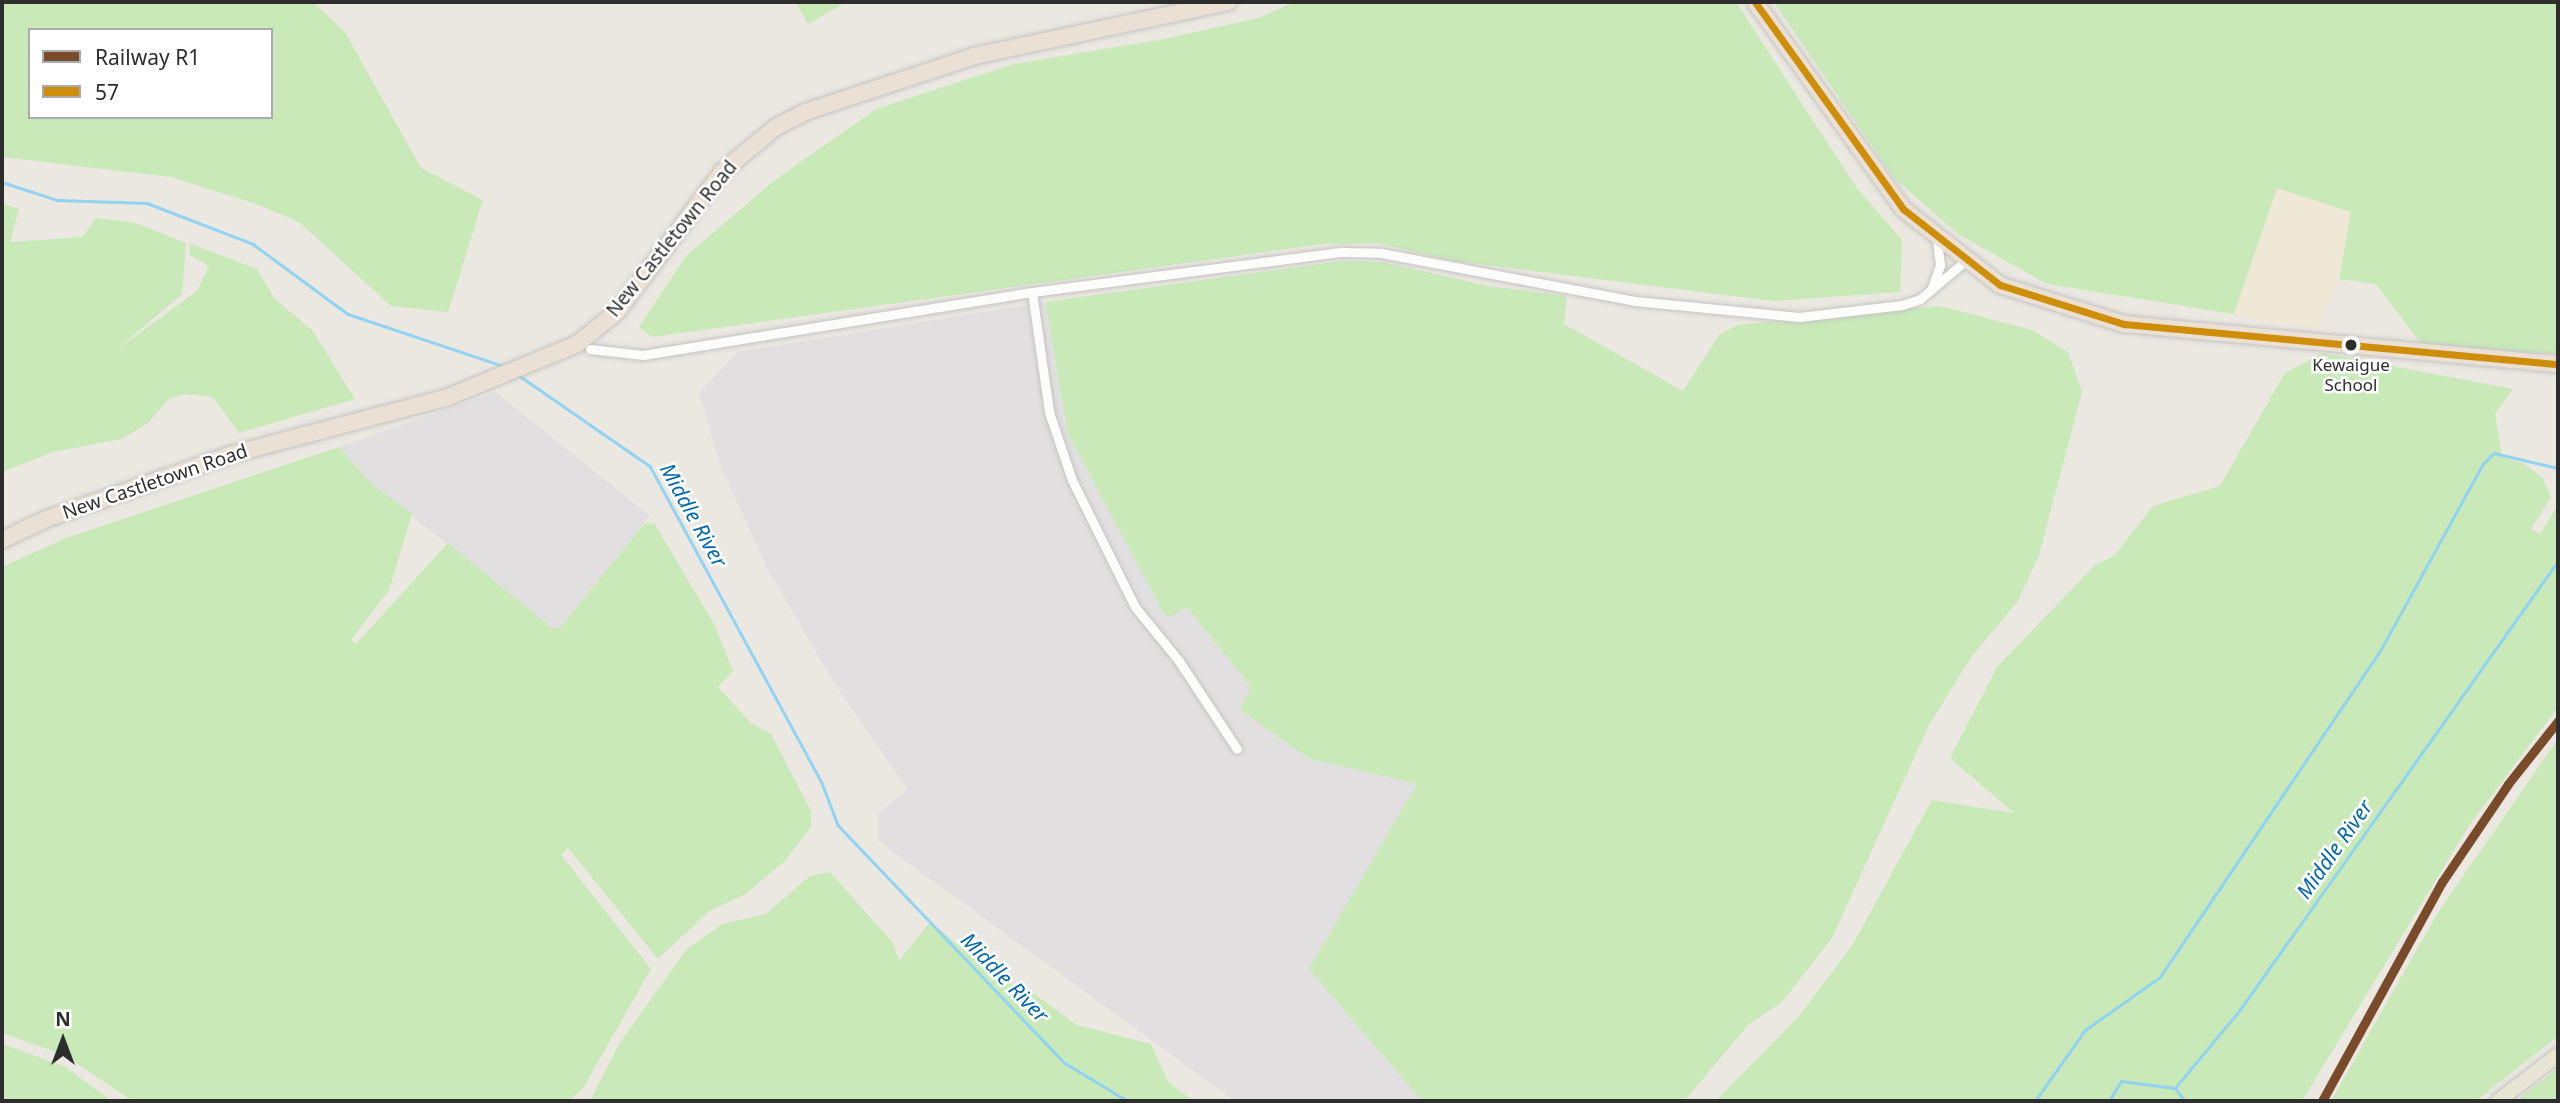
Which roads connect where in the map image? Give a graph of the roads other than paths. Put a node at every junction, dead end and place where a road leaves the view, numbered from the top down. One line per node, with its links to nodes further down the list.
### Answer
1 (1229, 2): 9 (highway, New Castletown Road)
2 (1755, 2): 3 (highway)
3 (1937, 239): 4 (highway); 6 (street)
4 (1964, 262): 6 (street); 8 (highway)
5 (1032, 292): 6 (street); 7 (street); 10 (street)
6 (1930, 292)
7 (590, 348)
8 (2558, 365)
9 (2, 540)
10 (1237, 749)
11 (2558, 1055): 12 (main road)
12 (2498, 1101)

